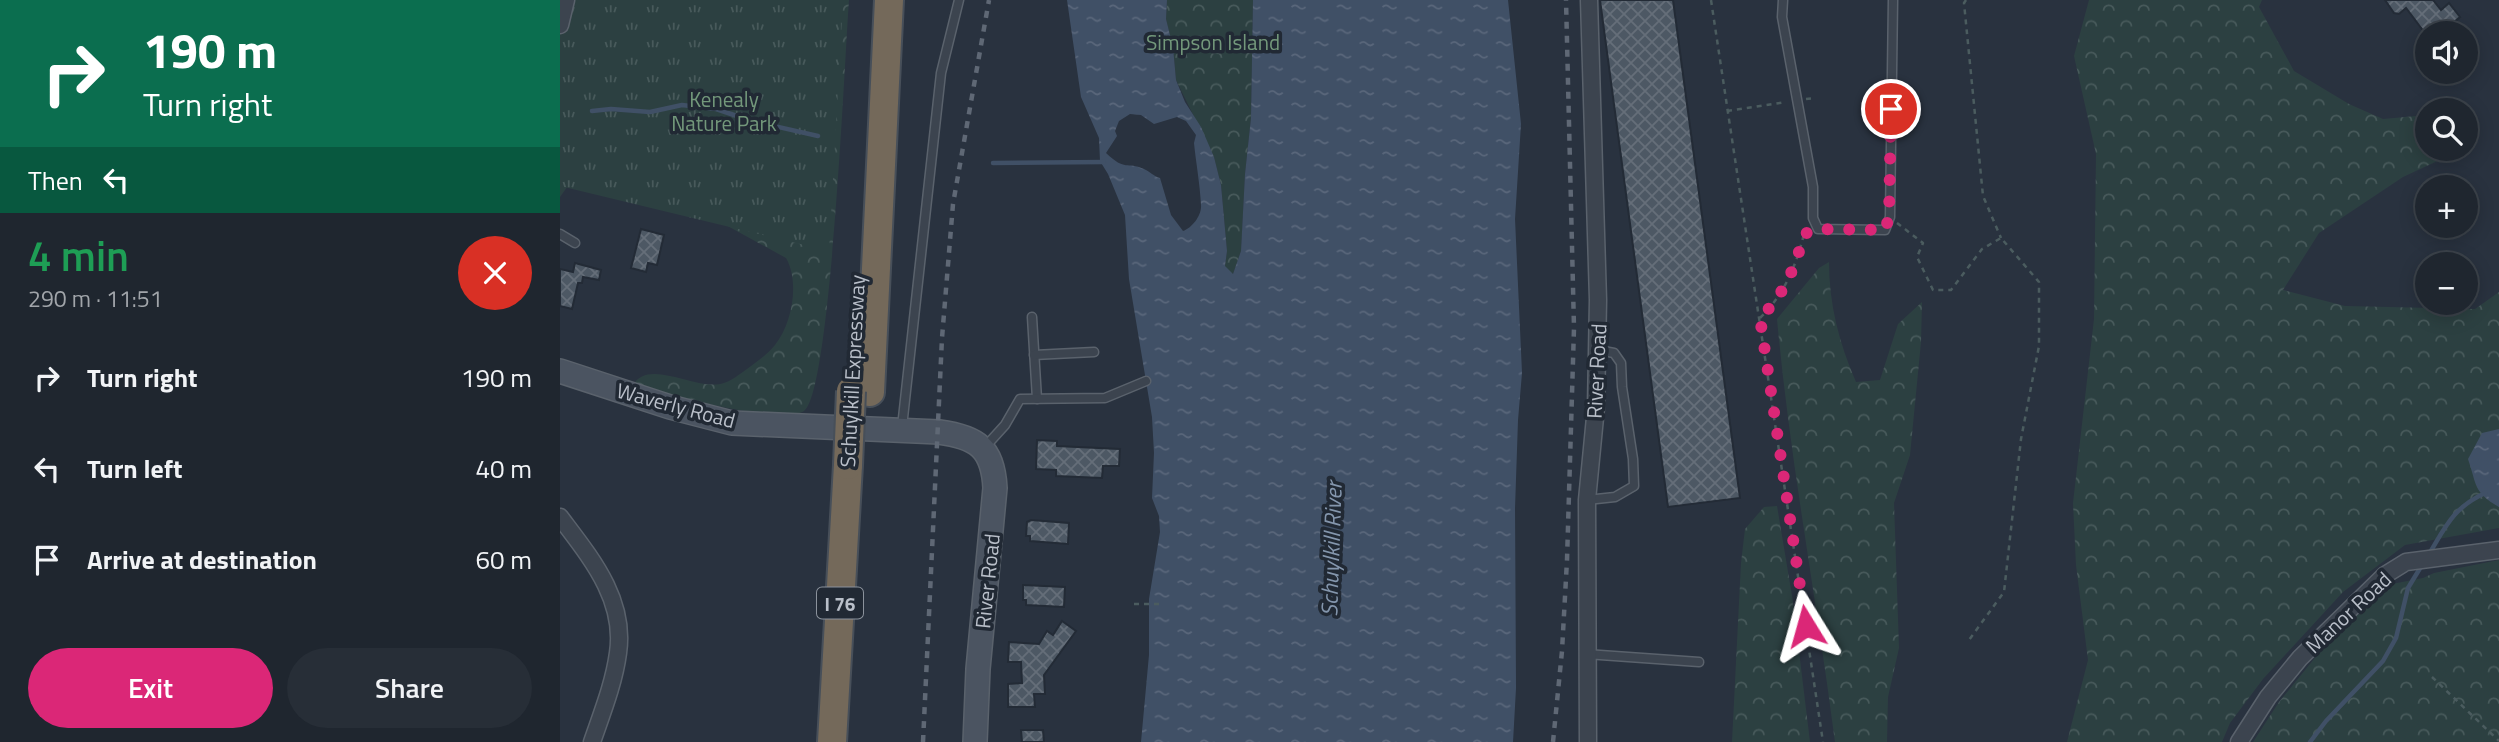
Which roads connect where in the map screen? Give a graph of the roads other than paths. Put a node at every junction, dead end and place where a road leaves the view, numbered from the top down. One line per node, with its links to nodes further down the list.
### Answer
1 (566, 0): 8 (street)
2 (871, 0): 9 (highway, Schuylkill Expressway / I 76)
3 (889, 0): 9 (highway, Schuylkill Expressway / I 76)
4 (959, 0): 19 (lane)
5 (1589, 0): 13 (street, River Road)
6 (1783, 0): 7 (lane)
7 (1893, 0)
8 (560, 25)
9 (876, 63): 21 (highway, Schuylkill Expressway / I 76, bridge)
10 (560, 234): 11 (lane)
11 (575, 243)
12 (1032, 317): 15 (lane)
13 (1598, 350): 22 (street, River Road); 22 (lane)
14 (1094, 352): 15 (lane)
15 (1034, 355): 18 (lane)
16 (560, 372): 19 (street, Waverly Road)
17 (1146, 381): 18 (lane)
18 (1037, 399): 20 (lane)
19 (902, 429): 20 (street, Waverly Road)
20 (983, 449): 30 (street, River Road)
21 (857, 465): 28 (highway, Schuylkill Expressway / I 76); 29 (highway, Schuylkill Expressway / I 76)
22 (1587, 500): 25 (street, River Road)
23 (560, 517): 27 (street)
24 (2499, 550): 32 (street, Manor Road)
25 (1586, 654): 26 (lane); 31 (street, River Road)
26 (1699, 662)
27 (592, 742)
28 (832, 742)
29 (850, 742)
30 (975, 742)
31 (1588, 742)
32 (2239, 742)

